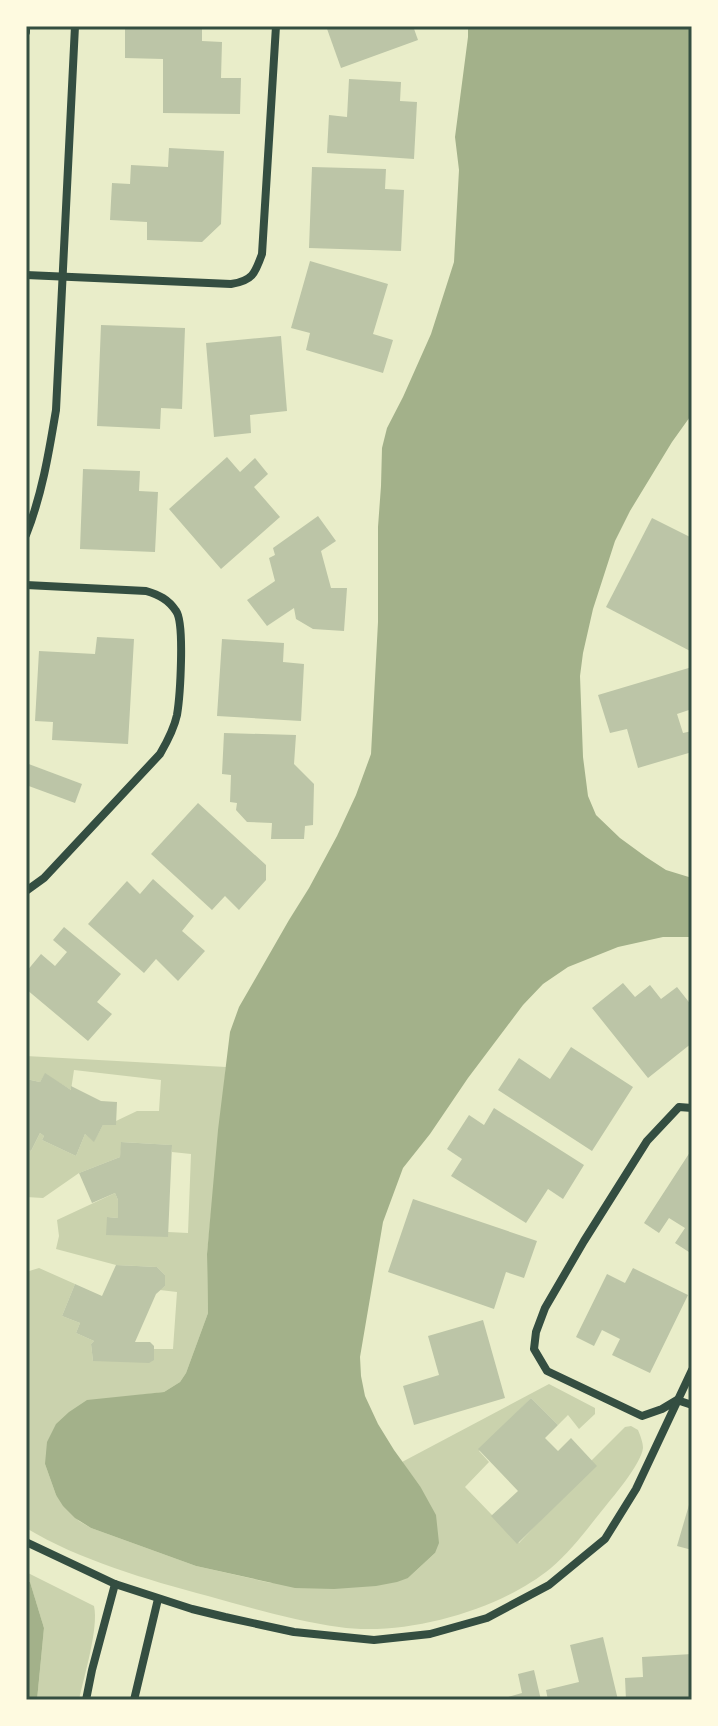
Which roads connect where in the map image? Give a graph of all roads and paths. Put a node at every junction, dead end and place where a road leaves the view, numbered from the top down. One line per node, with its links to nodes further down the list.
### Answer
1 (75, 26): 4 (street)
2 (276, 26): 4 (street)
3 (26, 275): 4 (street)
4 (64, 276): 5 (street)
5 (26, 535)
6 (26, 585): 7 (street)
7 (26, 891)
8 (692, 1108): 10 (street)
9 (692, 1370): 10 (street)
10 (677, 1400): 11 (street); 14 (street)
11 (692, 1405)
12 (26, 1542): 13 (street)
13 (115, 1584): 14 (street); 15 (street)
14 (158, 1599): 16 (street)
15 (86, 1700)
16 (134, 1700)

